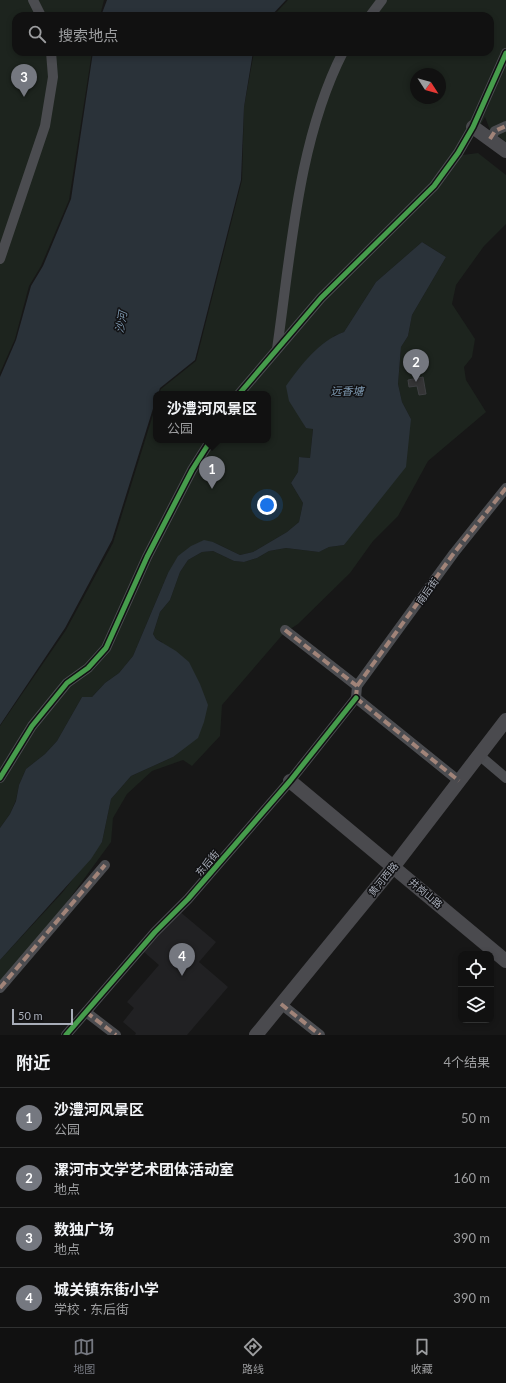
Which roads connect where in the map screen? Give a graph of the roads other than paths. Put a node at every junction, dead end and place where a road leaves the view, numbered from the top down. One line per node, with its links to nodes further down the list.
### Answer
1 (32, 0): 3 (street)
2 (382, 0): 4 (street)
3 (39, 12)
4 (373, 12)
5 (506, 53): 9 (street)
6 (51, 56): 12 (street)
7 (341, 56): 13 (street)
8 (506, 126): 10 (street)
9 (473, 127): 10 (street); 13 (street)
10 (490, 139): 11 (street)
11 (506, 151)
12 (0, 260)
13 (277, 349): 14 (street)
14 (242, 391)
15 (208, 443): 22 (street)
16 (506, 488): 18 (street, 南后街)
17 (285, 630): 18 (street)
18 (357, 686): 19 (street)
19 (356, 698): 24 (street, 东后街); 25 (street)
20 (506, 720): 21 (street, 黄河西路)
21 (479, 755): 23 (street); 25 (street, 黄河西路)
22 (0, 778)
23 (506, 778)
24 (290, 781): 27 (street, 井岗山路); 31 (street, 东后街)
25 (459, 781): 27 (street, 黄河西路)
26 (105, 865): 29 (street)
27 (394, 866): 28 (street, 井岗山路); 30 (street, 黄河西路)
28 (506, 961)
29 (0, 988)
30 (281, 1004): 34 (street, 黄河西路); 35 (street)
31 (86, 1012): 32 (street, 东后街); 33 (street)
32 (66, 1035)
33 (116, 1035)
34 (256, 1035)
35 (320, 1035)

